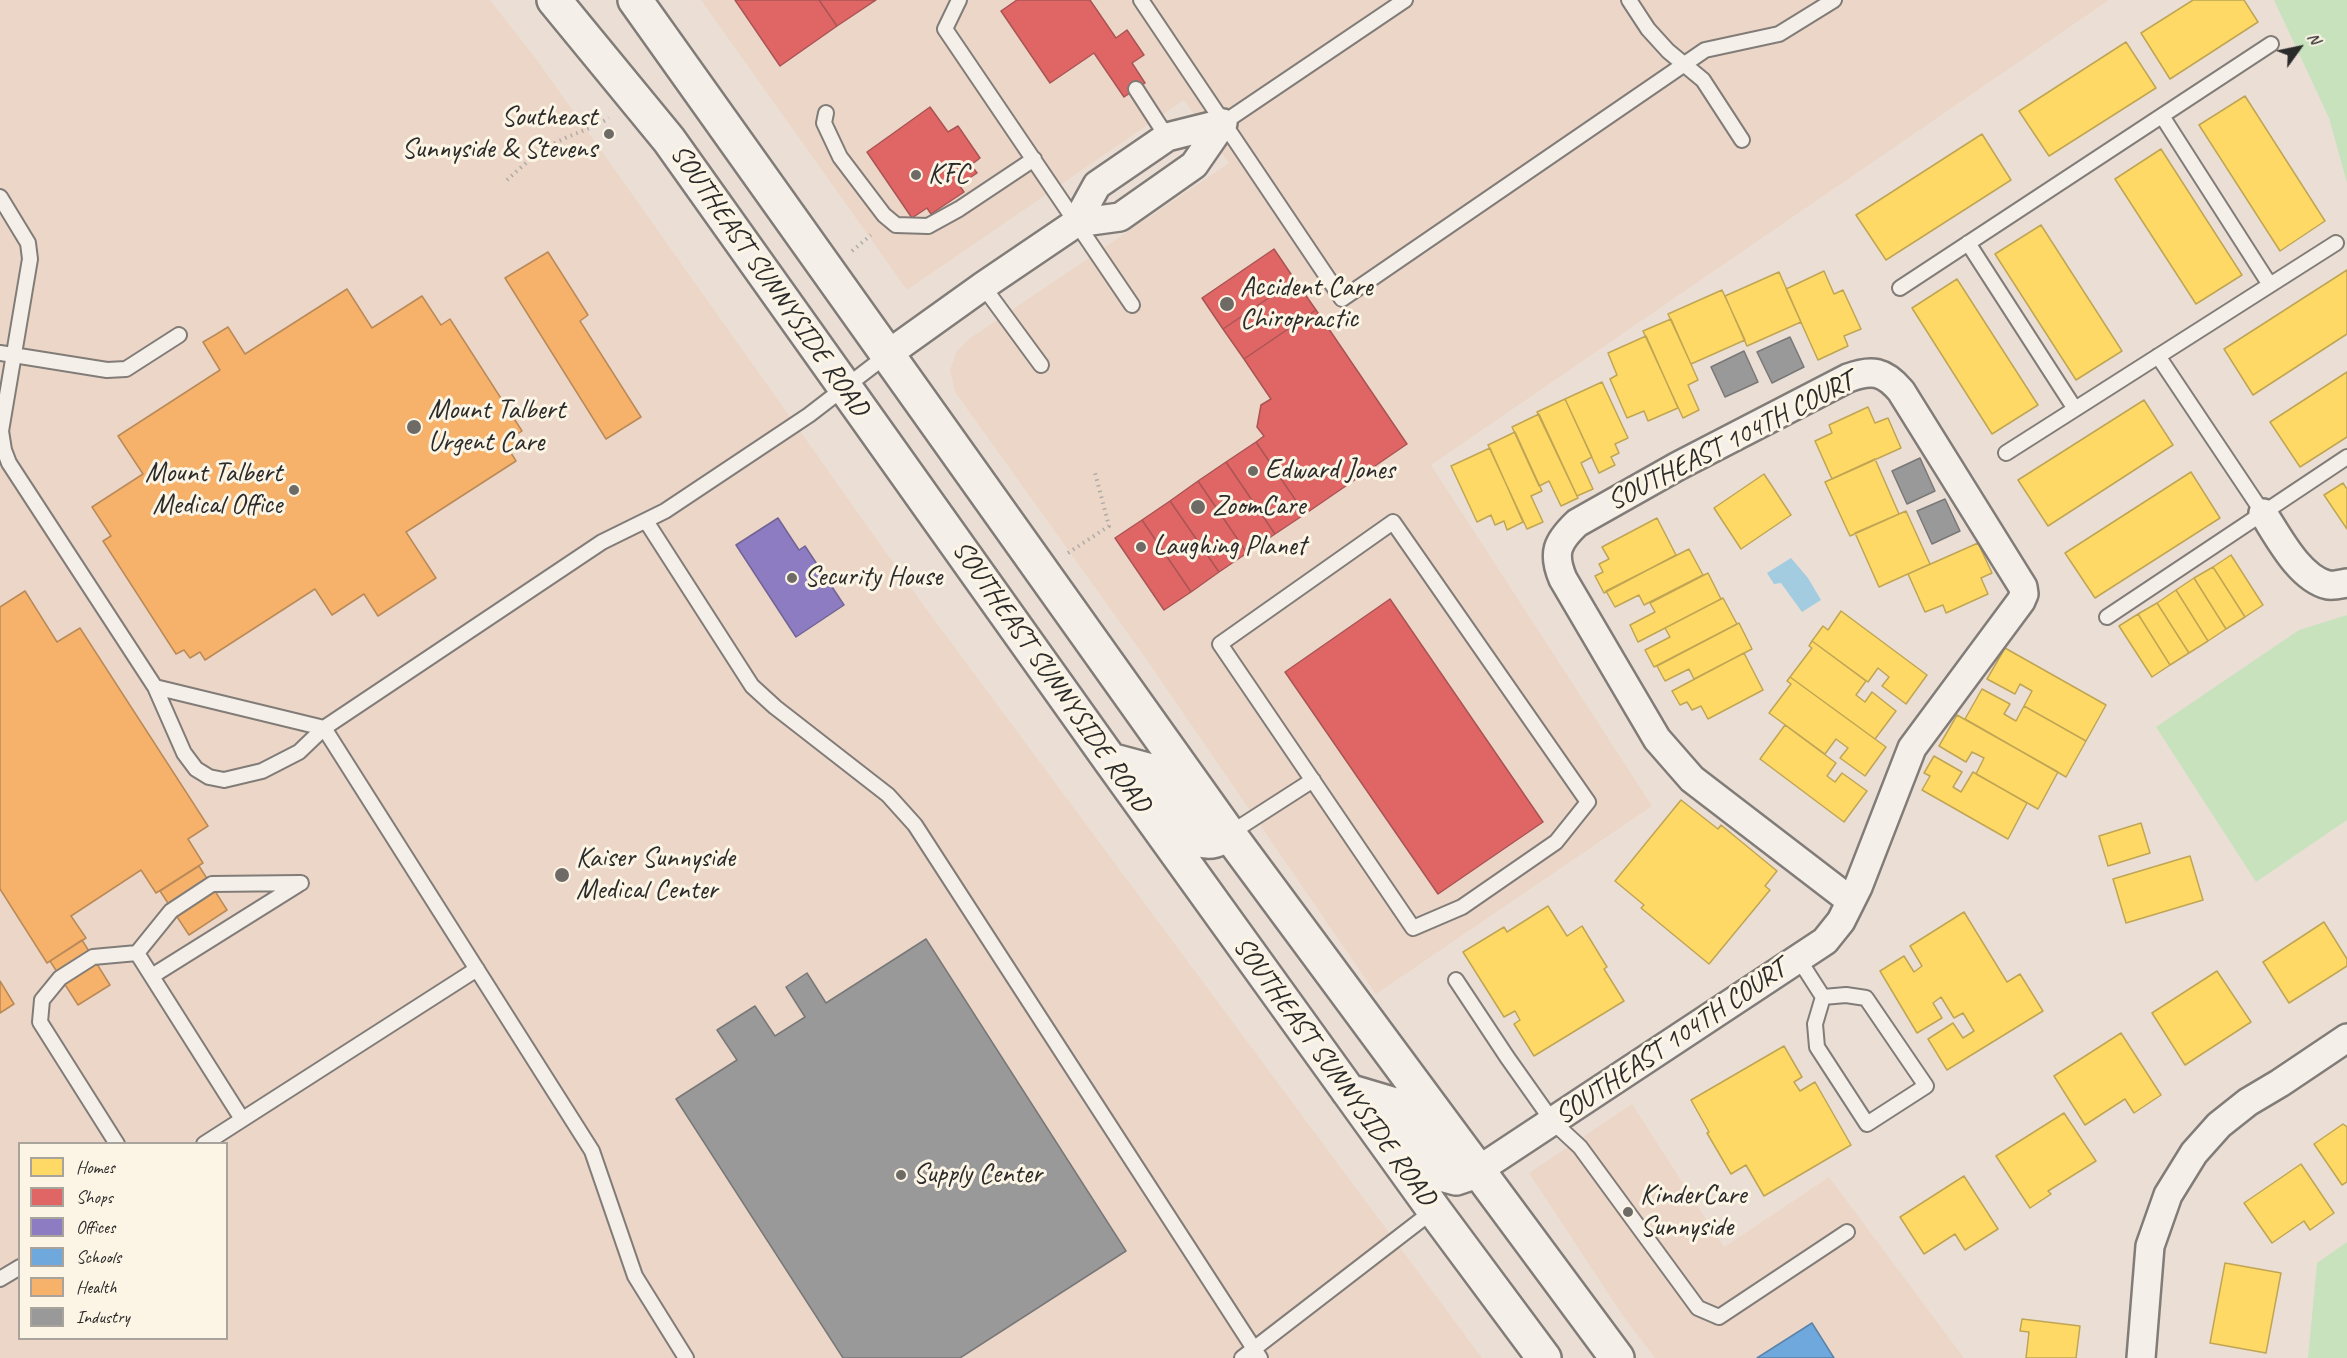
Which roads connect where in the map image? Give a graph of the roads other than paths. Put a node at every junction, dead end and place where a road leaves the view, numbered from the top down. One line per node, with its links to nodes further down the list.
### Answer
1 (554, 0): 31 (main road, SOUTHEAST SUNNYSIDE ROAD)
2 (635, 0): 27 (main road, SOUTHEAST SUNNYSIDE ROAD)
3 (958, 0): 16 (lane)
4 (1141, 0): 13 (lane)
5 (1405, 0): 13 (lane)
6 (1629, 0): 9 (lane)
7 (1834, 0): 9 (lane)
8 (2271, 44): 12 (lane)
9 (1684, 64): 13 (lane); 15 (lane)
10 (1136, 89): 14 (lane)
11 (826, 112): 16 (lane)
12 (2162, 116): 19 (lane); 21 (lane)
13 (1223, 123): 14 (street); 18 (street)
14 (1167, 137): 18 (street)
15 (1742, 140)
16 (1034, 159): 18 (lane)
17 (0, 197): 28 (lane)
18 (1076, 223): 22 (street); 24 (lane)
19 (1968, 243): 23 (lane); 32 (lane)
20 (2336, 243): 21 (lane)
21 (2270, 285): 29 (lane)
22 (983, 286): 27 (street); 30 (lane)
23 (1900, 288)
24 (1132, 305)
25 (179, 335): 28 (lane)
26 (0, 353): 28 (lane)
27 (888, 354): 31 (lane); 43 (main road, SOUTHEAST SUNNYSIDE ROAD)
28 (15, 355): 39 (lane)
29 (2158, 356): 32 (lane); 35 (lane)
30 (1041, 365)
31 (845, 388): 36 (lane); 41 (main road, SOUTHEAST SUNNYSIDE ROAD)
32 (2075, 409): 33 (lane)
33 (2007, 453)
34 (2347, 457): 35 (lane)
35 (2263, 513): 37 (street); 38 (lane)
36 (646, 520): 40 (lane); 62 (lane)
37 (2347, 583)
38 (2107, 616)
39 (155, 687): 40 (lane); 40 (lane)
40 (324, 728): 47 (lane)
41 (1110, 760): 43 (main road); 52 (main road, SOUTHEAST SUNNYSIDE ROAD)
42 (1312, 780): 42 (lane); 43 (lane)
43 (1229, 834): 57 (main road, SOUTHEAST SUNNYSIDE ROAD)
44 (1851, 902): 44 (street, SOUTHEAST 104TH COURT); 46 (street, SOUTHEAST 104TH COURT)
45 (137, 953): 48 (lane); 48 (lane); 55 (lane)
46 (1798, 958): 50 (lane); 54 (street, SOUTHEAST 104TH COURT)
47 (477, 969): 53 (lane); 63 (lane)
48 (152, 976): 53 (lane)
49 (1456, 980): 54 (lane)
50 (1823, 996): 50 (lane)
51 (2347, 1038): 67 (street)
52 (1348, 1091): 57 (main road); 58 (main road, SOUTHEAST SUNNYSIDE ROAD)
53 (242, 1119): 56 (lane)
54 (1552, 1122): 57 (street, SOUTHEAST 104TH COURT); 59 (lane)
55 (116, 1142)
56 (206, 1142)
57 (1477, 1171): 66 (main road, SOUTHEAST SUNNYSIDE ROAD)
58 (1434, 1210): 62 (lane); 65 (main road, SOUTHEAST SUNNYSIDE ROAD)
59 (1847, 1232)
60 (18, 1268): 61 (lane)
61 (0, 1279)
62 (1257, 1354): 64 (lane)
63 (686, 1358)
64 (1242, 1358)
65 (1544, 1358)
66 (1617, 1358)
67 (2141, 1358)

